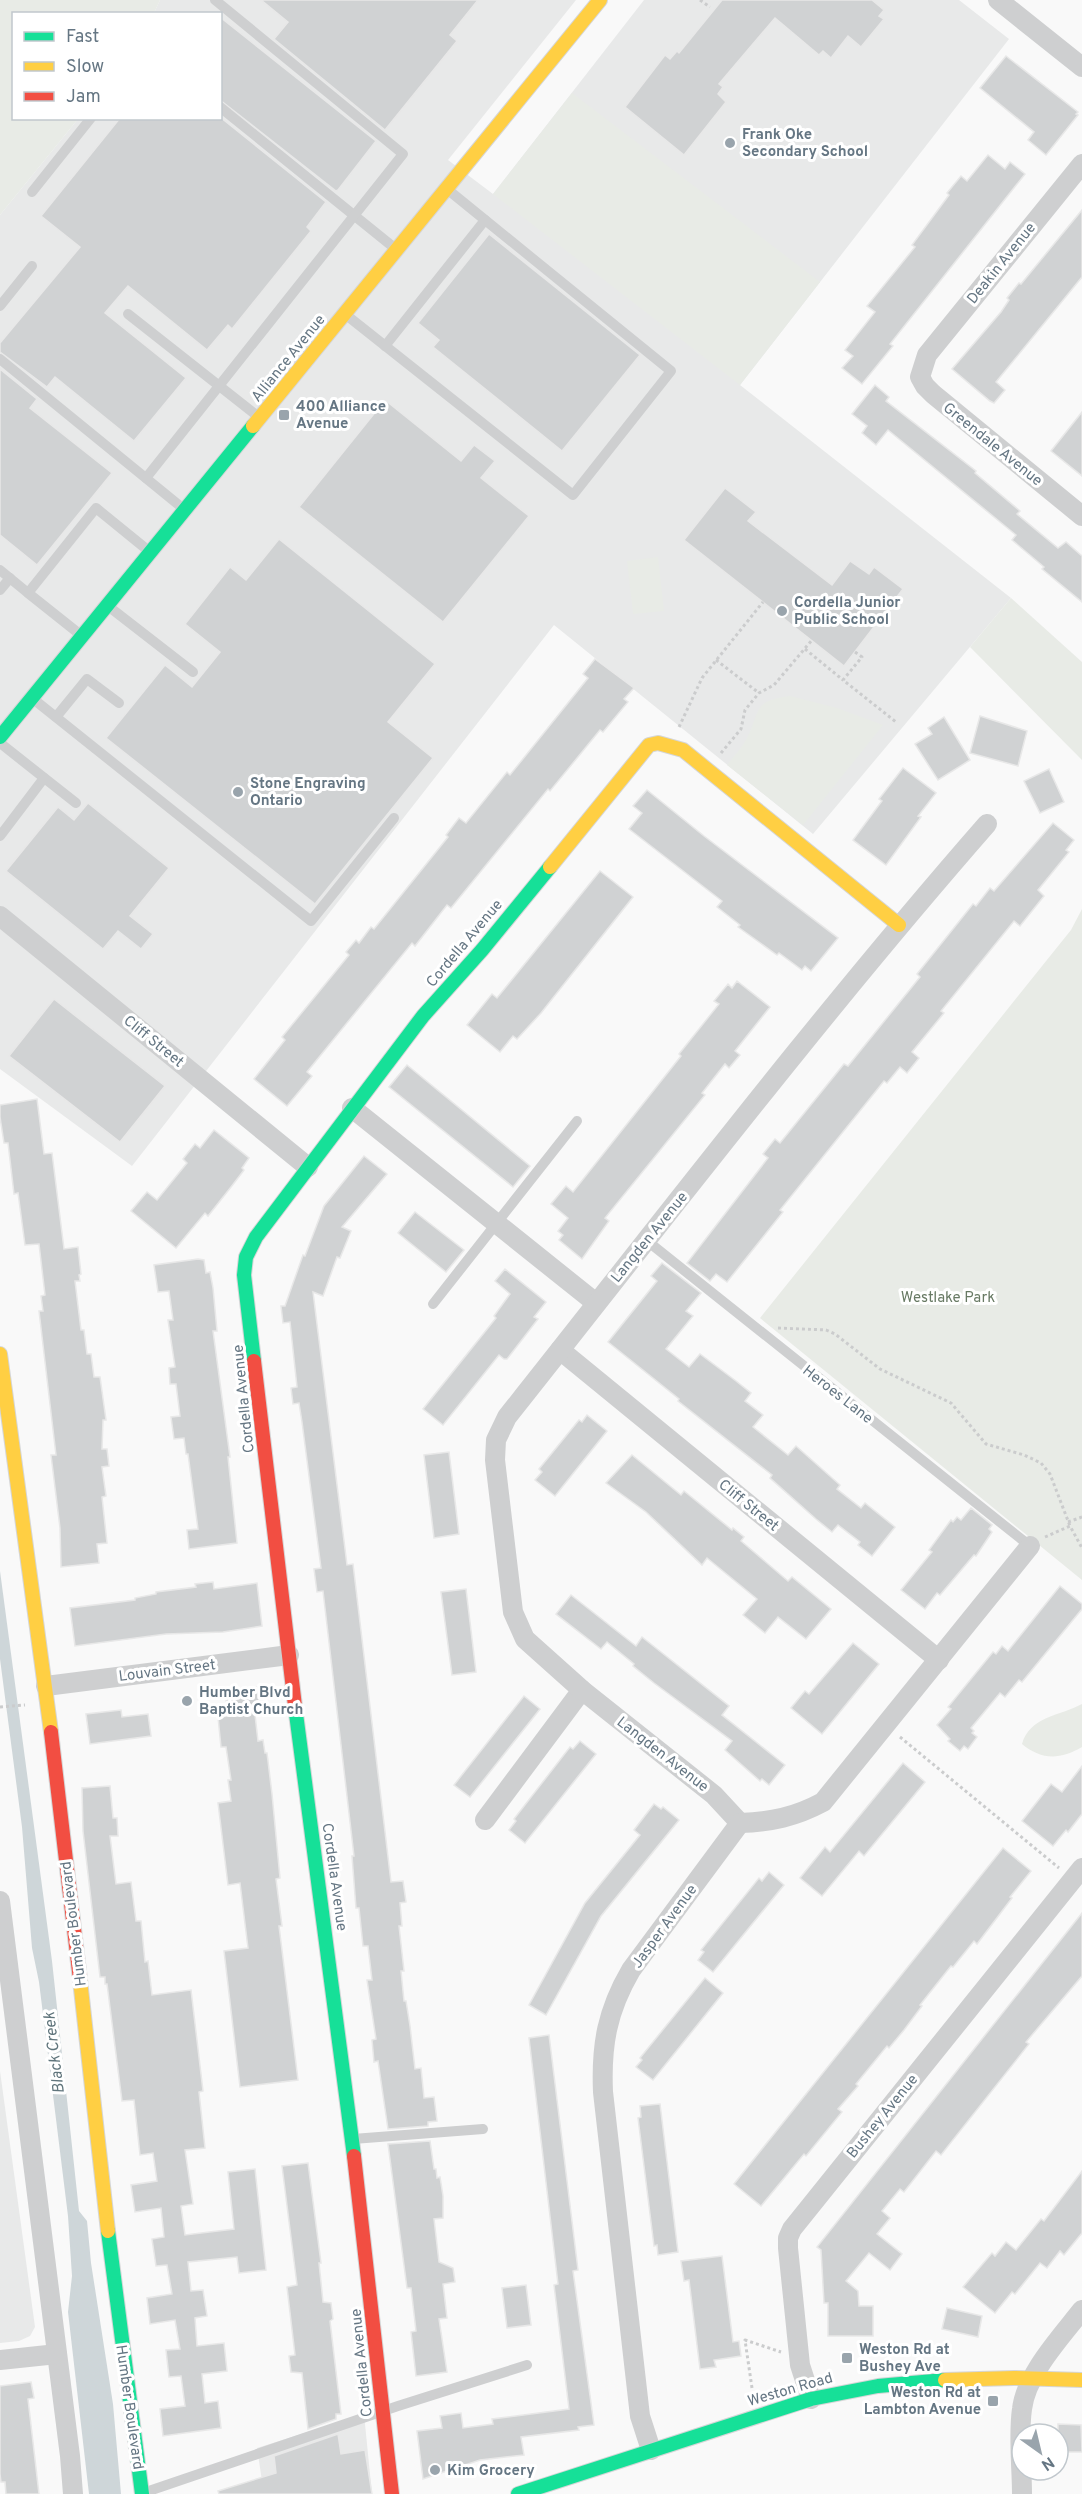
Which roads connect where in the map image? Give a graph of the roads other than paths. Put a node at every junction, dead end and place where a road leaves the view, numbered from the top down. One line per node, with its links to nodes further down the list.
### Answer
1 (215, 0): 10 (lane)
2 (600, 0): 8 (street, Alliance Avenue)
3 (998, 0): 4 (street)
4 (1082, 67)
5 (222, 109): 10 (lane)
6 (89, 120): 9 (lane)
7 (1082, 164): 19 (street, Deakin Avenue)
8 (447, 189): 11 (lane); 12 (street, Alliance Avenue)
9 (32, 192)
10 (354, 216): 12 (lane); 20 (lane)
11 (486, 220): 17 (lane); 17 (lane)
12 (397, 250): 16 (street, Alliance Avenue)
13 (32, 266): 14 (lane)
14 (0, 306)
15 (128, 314): 20 (lane)
16 (345, 315): 17 (lane); 21 (street, Alliance Avenue)
17 (385, 346)
18 (0, 359): 22 (lane)
19 (923, 364): 24 (street, Greendale Avenue)
20 (219, 386): 21 (lane); 22 (lane)
21 (260, 418): 23 (street, Alliance Avenue)
22 (146, 478): 23 (lane)
23 (185, 510): 25 (street, Alliance Avenue)
24 (1082, 516)
25 (151, 553): 29 (lane); 30 (street, Alliance Avenue)
26 (0, 570): 27 (lane)
27 (10, 578): 28 (lane); 29 (lane)
28 (0, 590)
29 (28, 593): 31 (lane)
30 (108, 606): 31 (street, Alliance Avenue); 32 (lane)
31 (82, 636): 33 (street, Alliance Avenue)
32 (193, 672)
33 (32, 698): 35 (lane); 36 (street, Alliance Avenue)
34 (119, 703): 35 (lane)
35 (56, 717): 40 (lane)
36 (0, 737)
37 (0, 743): 38 (lane)
38 (44, 778): 39 (lane); 42 (lane)
39 (76, 803)
40 (394, 819)
41 (987, 824): 44 (street, Langden Avenue)
42 (0, 836)
43 (0, 916): 47 (street, Cliff Street)
44 (899, 924): 45 (street, Cordella Avenue); 49 (street, Langden Avenue)
45 (351, 1108): 47 (street, Cordella Avenue); 48 (street)
46 (577, 1121): 48 (lane)
47 (308, 1167): 55 (street, Cordella Avenue)
48 (496, 1223): 50 (street); 51 (lane)
49 (646, 1240): 50 (street, Langden Avenue); 54 (lane, Heroes Lane)
50 (596, 1303): 52 (street, Langden Avenue)
51 (433, 1304)
52 (560, 1350): 56 (street, Cliff Street); 58 (street, Langden Avenue)
53 (0, 1354): 57 (street, Humber Boulevard)
54 (1038, 1541): 56 (street)
55 (289, 1654): 57 (street, Louvain Street); 64 (street, Cordella Avenue)
56 (939, 1660): 60 (street)
57 (46, 1686): 75 (street, Humber Boulevard)
58 (582, 1690): 59 (street); 60 (street, Langden Avenue)
59 (485, 1820)
60 (740, 1823): 73 (street, Jasper Avenue)
61 (1082, 1868): 71 (street, Bushey Avenue)
62 (0, 1901): 66 (street)
63 (483, 2128): 64 (lane)
64 (352, 2139): 72 (street, Cordella Avenue)
65 (1082, 2310): 69 (street)
66 (57, 2354): 67 (street); 74 (street)
67 (0, 2360)
68 (527, 2365): 72 (lane)
69 (1033, 2378): 70 (street, Weston Road); 71 (street, Weston Road); 78 (street)
70 (1082, 2380)
71 (811, 2398): 73 (street, Weston Road)
72 (382, 2411): 75 (lane); 76 (street, Cordella Avenue)
73 (651, 2450): 77 (street, Weston Road)
74 (72, 2494)
75 (142, 2494)
76 (392, 2494)
77 (518, 2494)
78 (1022, 2494)

